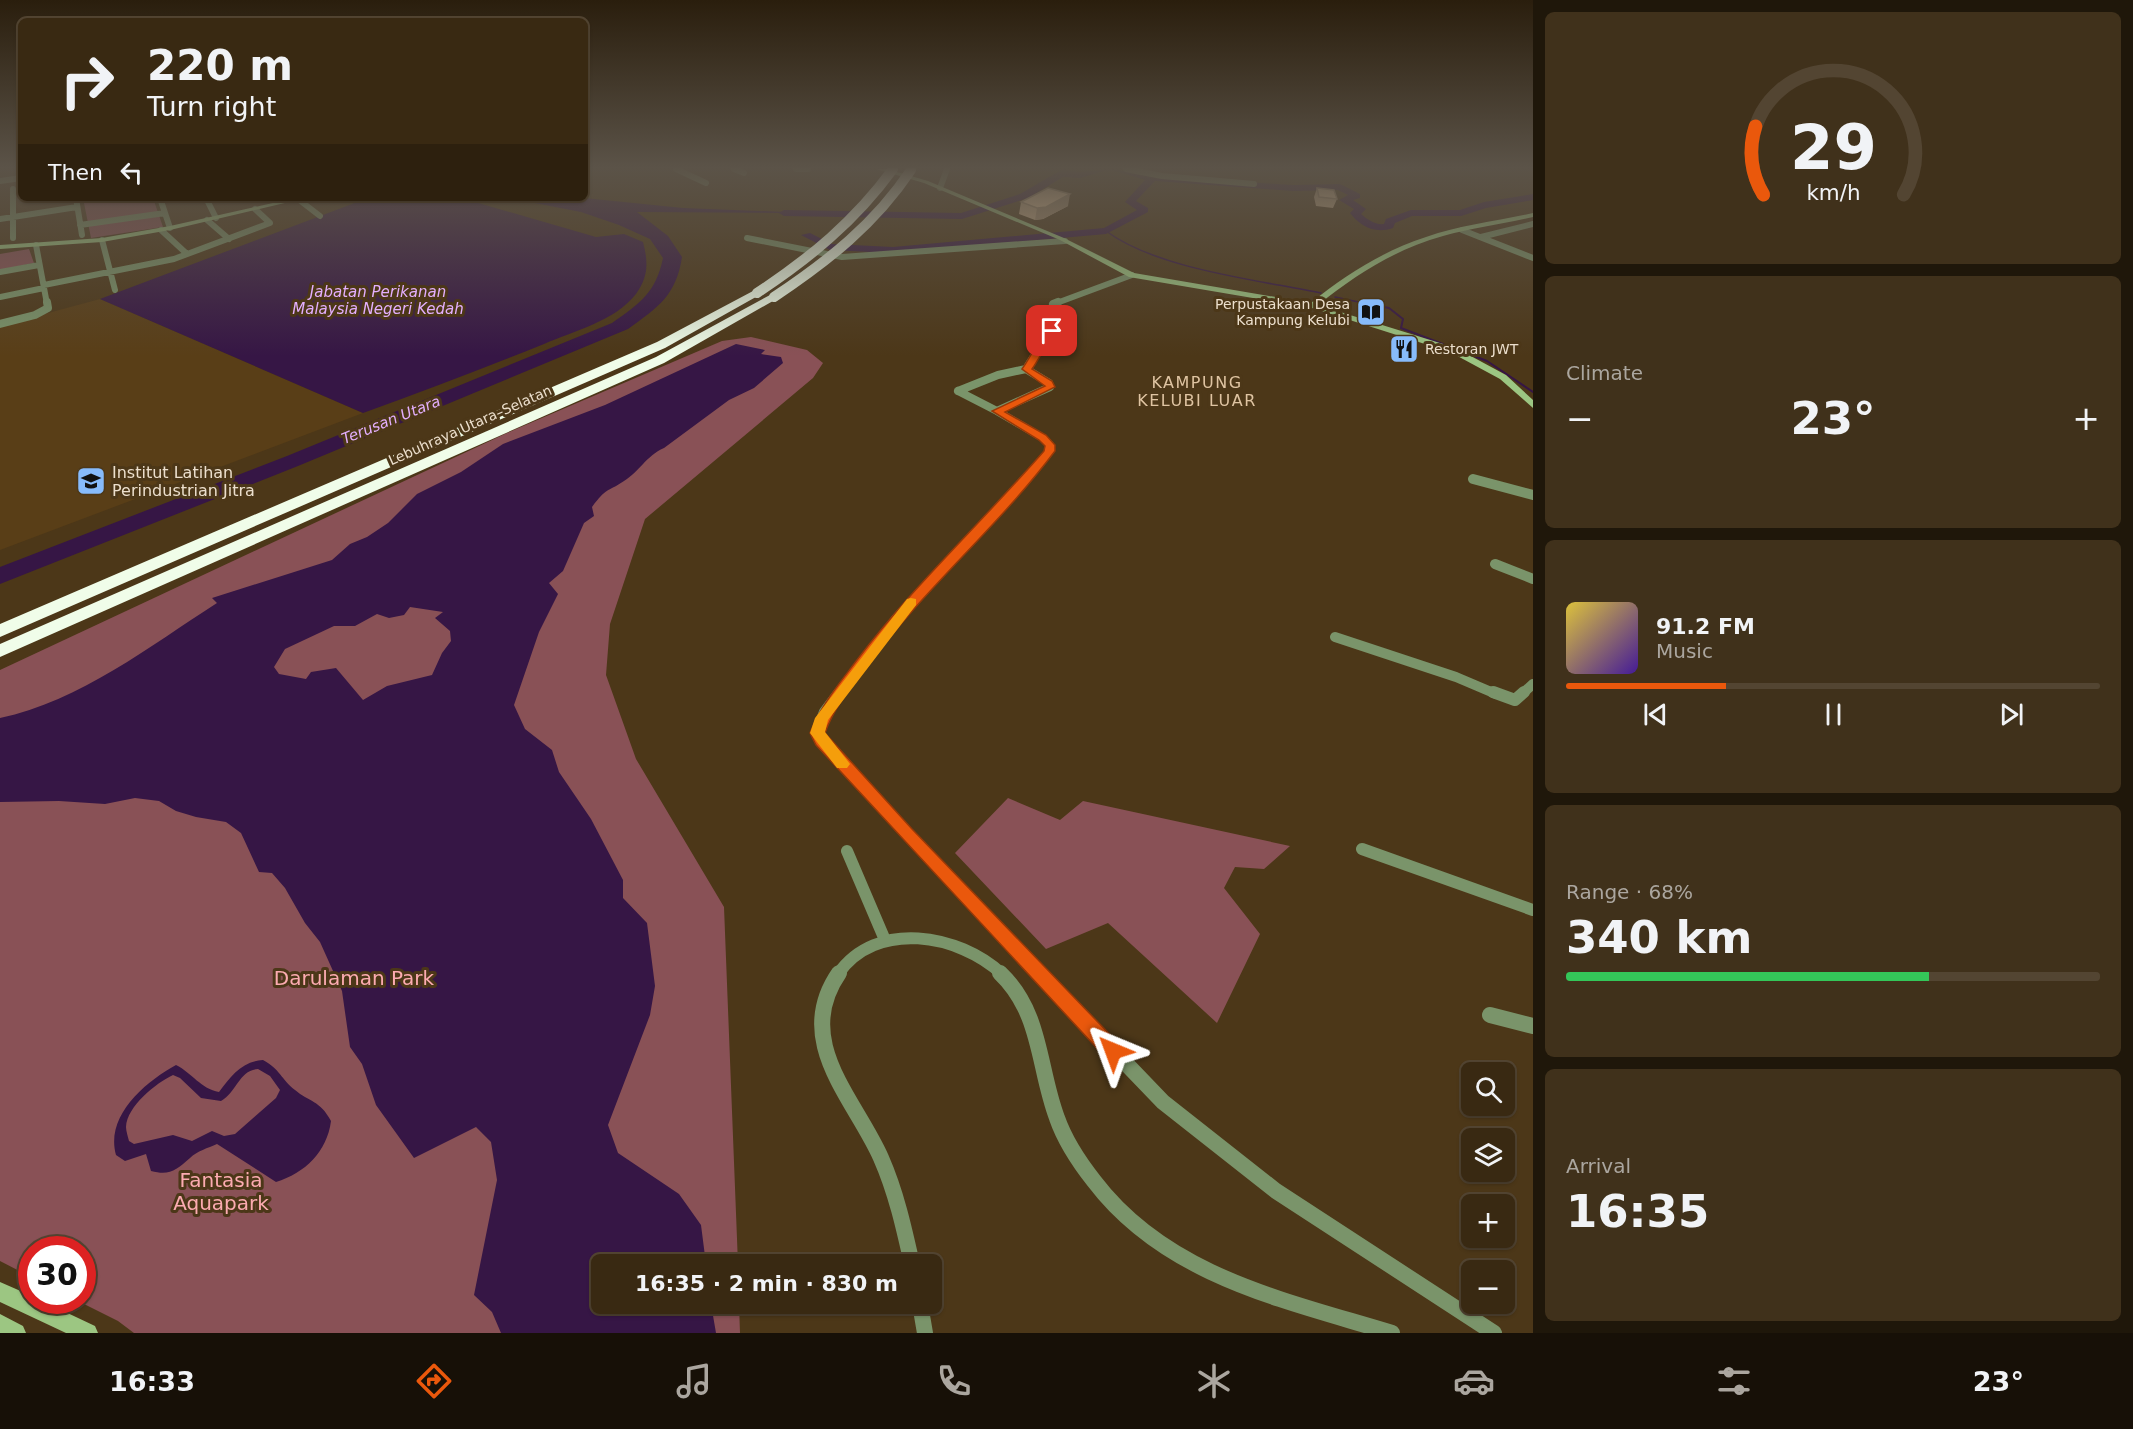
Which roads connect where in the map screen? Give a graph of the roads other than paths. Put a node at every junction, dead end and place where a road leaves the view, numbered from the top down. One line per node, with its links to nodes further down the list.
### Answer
1 (13, 231): 15 (street)
2 (81, 231): 13 (street)
3 (154, 231): 18 (main road)
4 (162, 231): 22 (street)
5 (220, 231): 17 (street)
6 (249, 231): 17 (street)
7 (841, 231): 40 (highway, Lebuhraya Utara–Selatan, bridge)
8 (863, 231): 42 (highway, Lebuhraya Utara–Selatan, bridge)
9 (1043, 231): 19 (main road)
10 (1458, 231): 31 (main road)
11 (1465, 231): 14 (street)
12 (1504, 231): 14 (street)
13 (82, 235)
14 (1480, 237): 23 (street)
15 (13, 238)
16 (747, 238): 19 (street)
17 (229, 239): 22 (street)
18 (102, 240): 20 (main road); 26 (street)
19 (1064, 240): 27 (main road)
20 (36, 245): 21 (main road); 24 (street)
21 (0, 247)
22 (187, 254): 26 (street)
23 (1532, 257)
24 (39, 265): 25 (street); 28 (street)
25 (0, 272)
26 (111, 272): 28 (street); 29 (street)
27 (1132, 275): 31 (main road); 33 (street)
28 (44, 286): 30 (street); 32 (street)
29 (116, 290)
30 (0, 297)
31 (1313, 306): 34 (main road)
32 (0, 324)
33 (1026, 369): 35 (street); 35 (street)
34 (1533, 405)
35 (997, 411): 58 (street)
36 (1473, 479): 37 (street)
37 (1533, 495)
38 (1495, 564): 39 (street)
39 (1533, 579)
40 (0, 630)
41 (1335, 637): 43 (street)
42 (0, 651)
43 (1533, 684)
44 (1362, 849): 46 (street)
45 (847, 851): 47 (street)
46 (1533, 910)
47 (885, 940): 50 (street); 57 (street)
48 (1490, 1015): 49 (street)
49 (1533, 1026)
50 (910, 1254)
51 (0, 1292): 55 (main road)
52 (922, 1314): 56 (street)
53 (0, 1324): 54 (main road)
54 (16, 1333)
55 (88, 1333)
56 (925, 1333)
57 (1392, 1333)
58 (1494, 1333)

